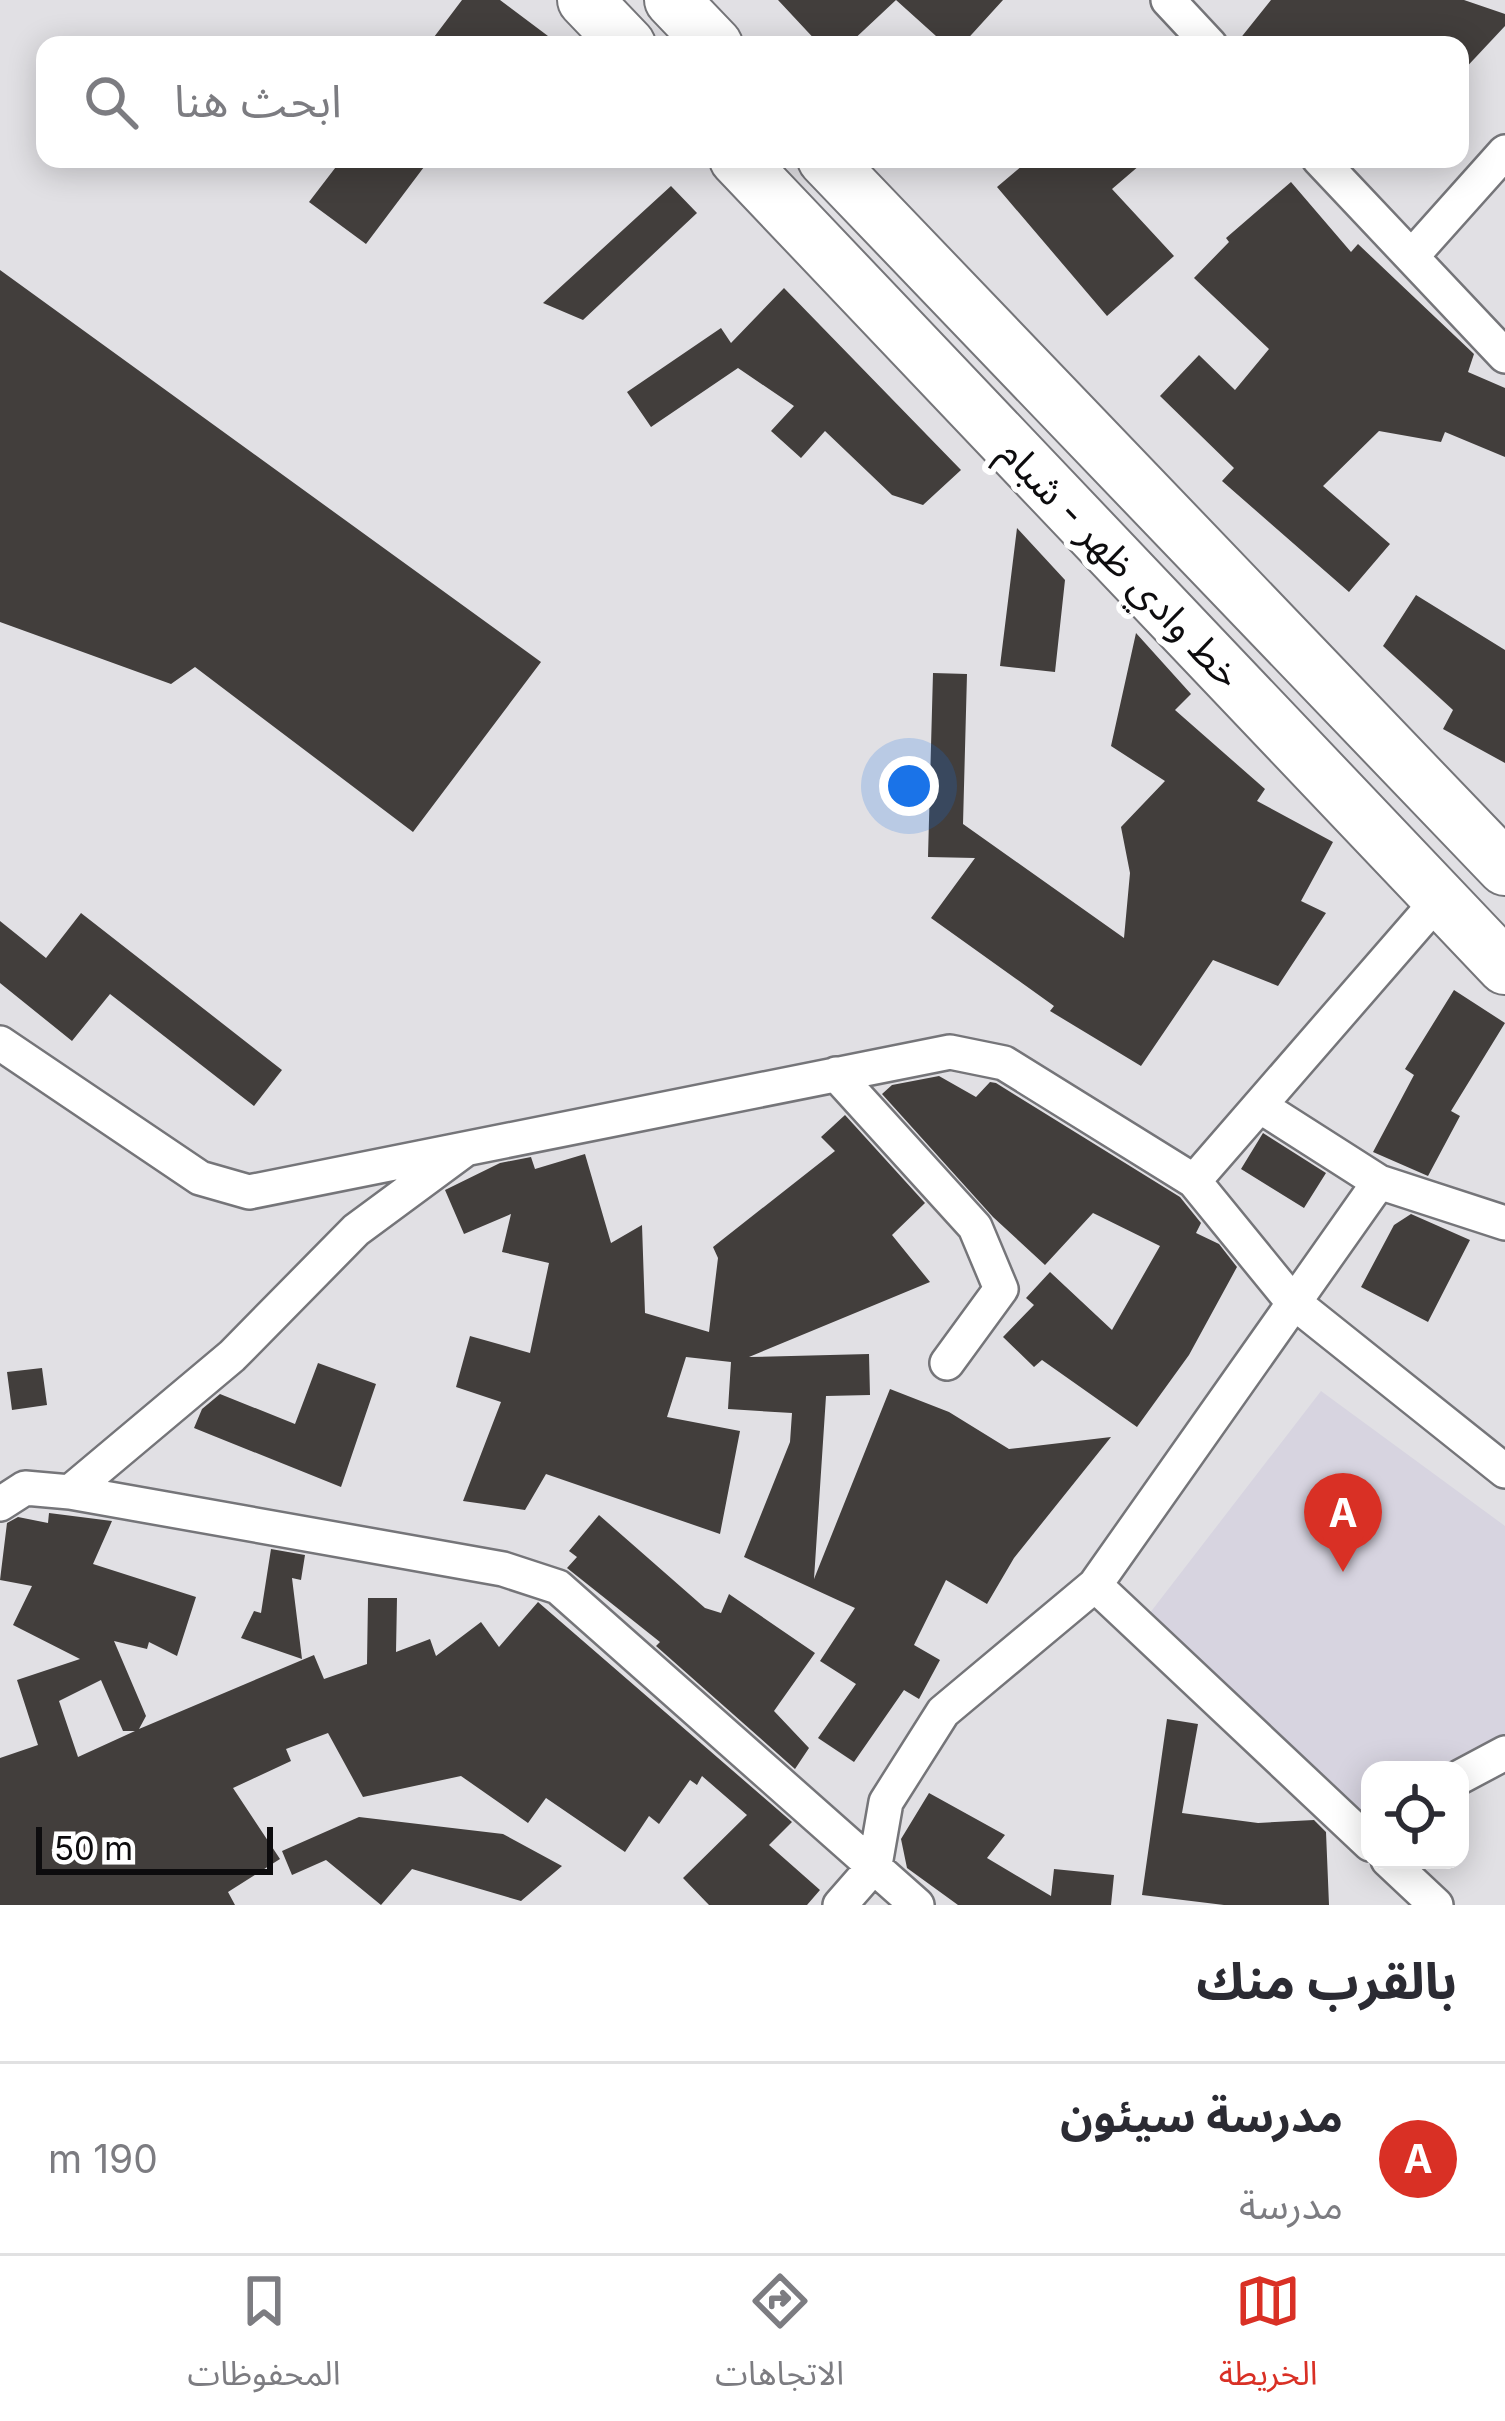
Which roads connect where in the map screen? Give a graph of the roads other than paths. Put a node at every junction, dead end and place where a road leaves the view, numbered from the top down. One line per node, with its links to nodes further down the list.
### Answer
1 (586, 0): 4 (main road)
2 (672, 0): 5 (main road)
3 (1168, 0): 6 (street)
4 (620, 36)
5 (706, 36)
6 (1202, 36)
7 (1505, 152): 11 (street)
8 (746, 168): 14 (main road, خط وادي ظهر - شبام)
9 (834, 168): 13 (main road, خط وادي ظهر - شبام)
10 (1328, 168): 11 (street)
11 (1412, 256): 12 (street)
12 (1505, 356)
13 (1505, 868)
14 (1440, 898): 15 (main road, خط وادي ظهر - شبام); 18 (street)
15 (1505, 967)
16 (0, 1043): 19 (street)
17 (836, 1075): 19 (street); 20 (street); 24 (street)
18 (1260, 1106): 20 (street); 21 (street)
19 (474, 1144): 26 (street)
20 (1194, 1181): 23 (street)
21 (1379, 1182): 22 (street); 23 (street)
22 (1505, 1223)
23 (1291, 1300): 25 (street); 28 (street)
24 (947, 1363)
25 (1505, 1471)
26 (70, 1492): 27 (street); 32 (street)
27 (0, 1504)
28 (1095, 1585): 31 (street); 32 (street)
29 (1505, 1753): 30 (street)
30 (1469, 1772)
31 (1361, 1825)
32 (875, 1865): 34 (street); 35 (street)
33 (1398, 1869): 36 (street)
34 (840, 1905)
35 (917, 1905)
36 (1436, 1905)

